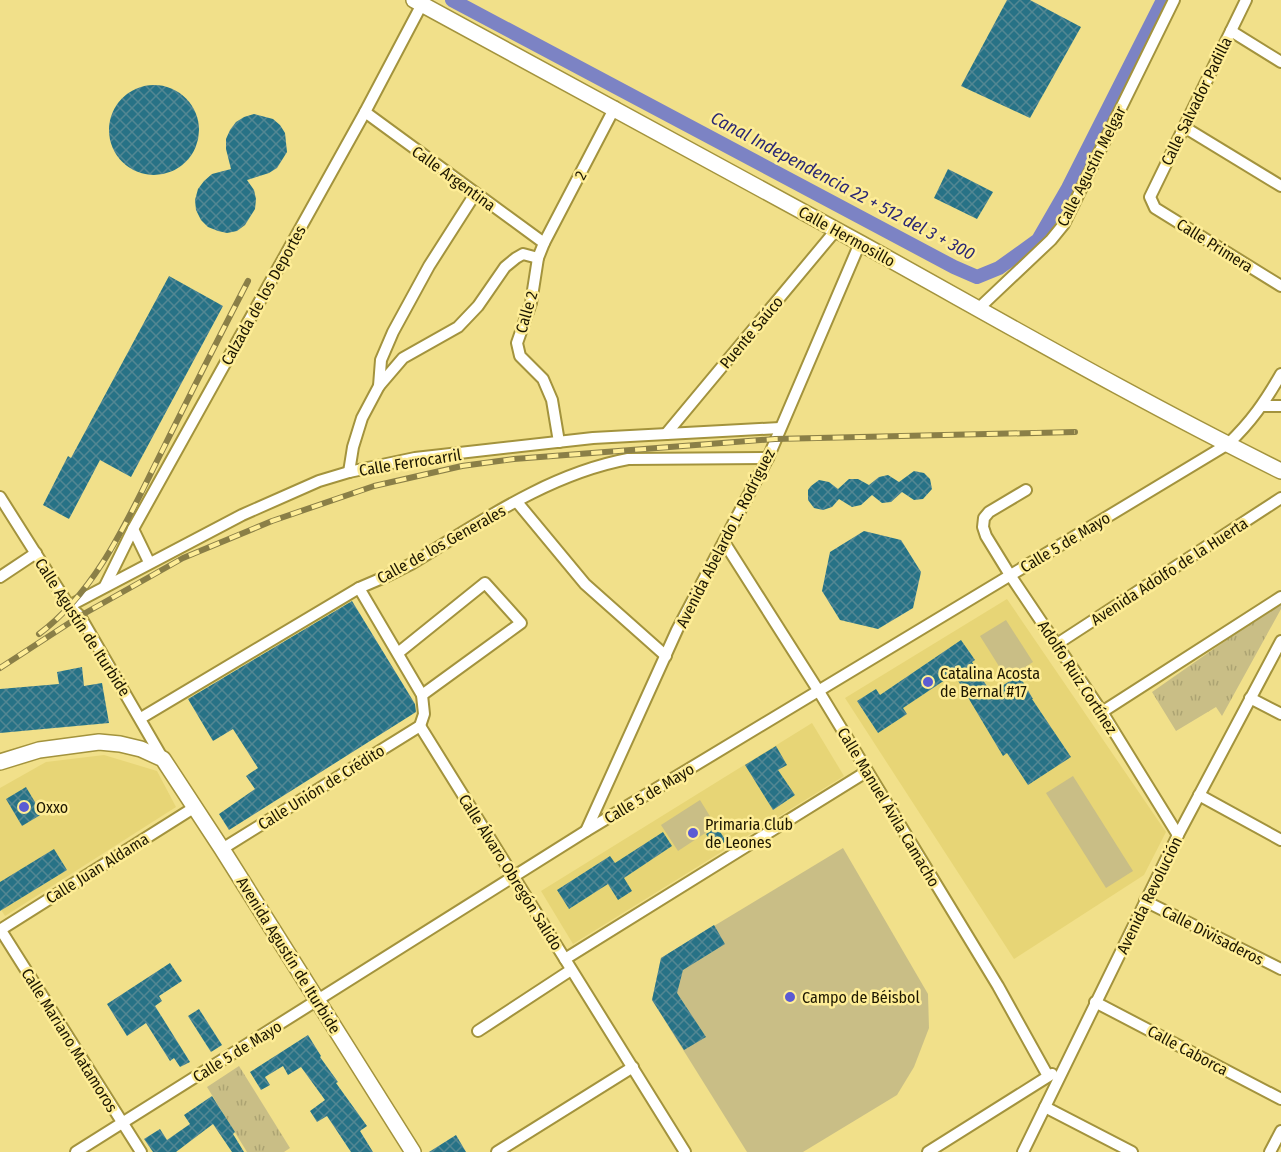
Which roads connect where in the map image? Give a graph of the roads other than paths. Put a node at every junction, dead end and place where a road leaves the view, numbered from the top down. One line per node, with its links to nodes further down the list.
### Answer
1 (1174, 0): 17 (street, Calle Agustín Melgar)
2 (1246, 0): 4 (street, Calle Salvador Padilla)
3 (418, 2): 6 (street, Calle Hermosillo); 7 (street, Calzada de los Deportes)
4 (1231, 31): 5 (street); 8 (street, Calle Salvador Padilla)
5 (1281, 62)
6 (615, 107): 12 (street, Calle Hermosillo); 13 (street, 2)
7 (365, 112): 10 (street, Calle Argentina); 33 (street, Calzada de los Deportes)
8 (1184, 127): 9 (street); 11 (street, Calle Salvador Padilla)
9 (1281, 186)
10 (475, 194): 13 (street, Calle Argentina); 19 (street)
11 (1151, 203): 16 (street, Calle Primera)
12 (836, 230): 14 (street, Calle Hermosillo); 23 (street, Puente Saúco)
13 (544, 243): 15 (street, Calle 2)
14 (860, 243): 17 (street, Calle Hermosillo); 22 (street, Avenida Abelardo L. Rodríguez)
15 (538, 258): 19 (street); 24 (street, Calle 2)
16 (1281, 286)
17 (978, 309): 25 (street, Calle Hermosillo)
18 (1281, 374): 20 (street, Calle 5 de Mayo)
19 (379, 386): 28 (street)
20 (1263, 406): 21 (street); 25 (street, Calle 5 de Mayo)
21 (1281, 406)
22 (780, 428): 23 (street, Calle Ferrocarril); 26 (street, Avenida Abelardo L. Rodríguez)
23 (666, 434): 24 (street, Calle Ferrocarril)
24 (559, 442): 28 (street, Calle Ferrocarril)
25 (1228, 444): 27 (street, Calle Hermosillo); 37 (street, Calle 5 de Mayo)
26 (768, 458): 32 (street, Calle de los Generales); 34 (street, Avenida Abelardo L. Rodríguez)
27 (1281, 471)
28 (348, 472): 36 (street, Calle Ferrocarril)
29 (1026, 490): 37 (street, Adolfo Ruiz Cortínez)
30 (0, 496): 35 (street, Calle Agustín de Iturbide)
31 (1281, 498): 44 (street, Avenida Adolfo de la Huerta)
32 (517, 502): 40 (street, Calle de los Generales); 46 (street)
33 (132, 529): 36 (street); 39 (street, Calzada de los Deportes)
34 (724, 542): 46 (street, Avenida Abelardo L. Rodríguez); 47 (street, Calle Manuel Ávila Camacho)
35 (36, 553): 38 (street); 42 (street, Calle Agustín de Iturbide)
36 (149, 562): 39 (street, Calle Ferrocarril)
37 (1010, 575): 44 (street, Adolfo Ruiz Cortínez); 47 (street, Calle 5 de Mayo)
38 (0, 577)
39 (105, 586): 42 (street, Calle Ferrocarril)
40 (359, 588): 45 (street); 52 (street, Calle de los Generales)
41 (1281, 597): 50 (street)
42 (69, 606): 52 (street, Calle Agustín de Iturbide)
43 (1281, 641): 49 (street, Avenida Revolución)
44 (1057, 644): 50 (street, Adolfo Ruiz Cortínez)
45 (398, 653): 48 (street); 48 (street)
46 (666, 656): 59 (street, Avenida Abelardo L. Rodríguez)
47 (818, 690): 56 (street, Calle Manuel Ávila Camacho); 59 (street, Calle 5 de Mayo)
48 (422, 695): 53 (street)
49 (1250, 698): 51 (street); 57 (street, Avenida Revolución)
50 (1102, 712): 60 (street, Adolfo Ruiz Cortínez)
51 (1281, 714)
52 (141, 718): 54 (street, Calle Agustín de Iturbide)
53 (420, 726): 62 (street, Calle Unión de Crédito); 63 (street, Calle Álvaro Obregón Salido)
54 (163, 759): 55 (street); 58 (street, Avenida Agustín de Iturbide)
55 (0, 762)
56 (866, 772): 66 (street); 74 (street, Calle Manuel Ávila Camacho)
57 (1199, 795): 60 (street, Avenida Revolución); 61 (street)
58 (195, 807): 62 (street, Avenida Agustín de Iturbide); 65 (street, Calle Juan Aldama)
59 (586, 831): 63 (street, Calle 5 de Mayo)
60 (1178, 835): 64 (street, Avenida Revolución)
61 (1281, 840)
62 (222, 849): 69 (street, Avenida Agustín de Iturbide)
63 (514, 878): 66 (street, Calle Álvaro Obregón Salido); 69 (street, Calle 5 de Mayo)
64 (1145, 901): 67 (street, Calle Divisaderos); 70 (street, Avenida Revolución)
65 (0, 929): 77 (street, Calle Mariano Matamoros)
66 (566, 959): 68 (street, Calle Álvaro Obregón Salido)
67 (1281, 969)
68 (571, 970): 71 (street); 72 (street, Calle Álvaro Obregón Salido)
69 (318, 1001): 77 (street, Calle 5 de Mayo); 81 (street, Avenida Agustín de Iturbide)
70 (1095, 1002): 73 (street, Avenida Revolución); 75 (street, Calle Caborca)
71 (478, 1031)
72 (633, 1067): 82 (street); 83 (street, Calle Álvaro Obregón Salido)
73 (1064, 1067): 74 (street); 76 (street, Avenida Revolución)
74 (1048, 1076): 84 (street)
75 (1281, 1099)
76 (1045, 1107): 85 (street, Avenida Revolución); 86 (street)
77 (122, 1123): 79 (street, Calle 5 de Mayo); 80 (street, Calle Mariano Matamoros)
78 (1281, 1131): 87 (street)
79 (76, 1152)
80 (141, 1152)
81 (413, 1152)
82 (497, 1152)
83 (685, 1152)
84 (928, 1152)
85 (1023, 1152)
86 (1132, 1152)
87 (1270, 1152)

